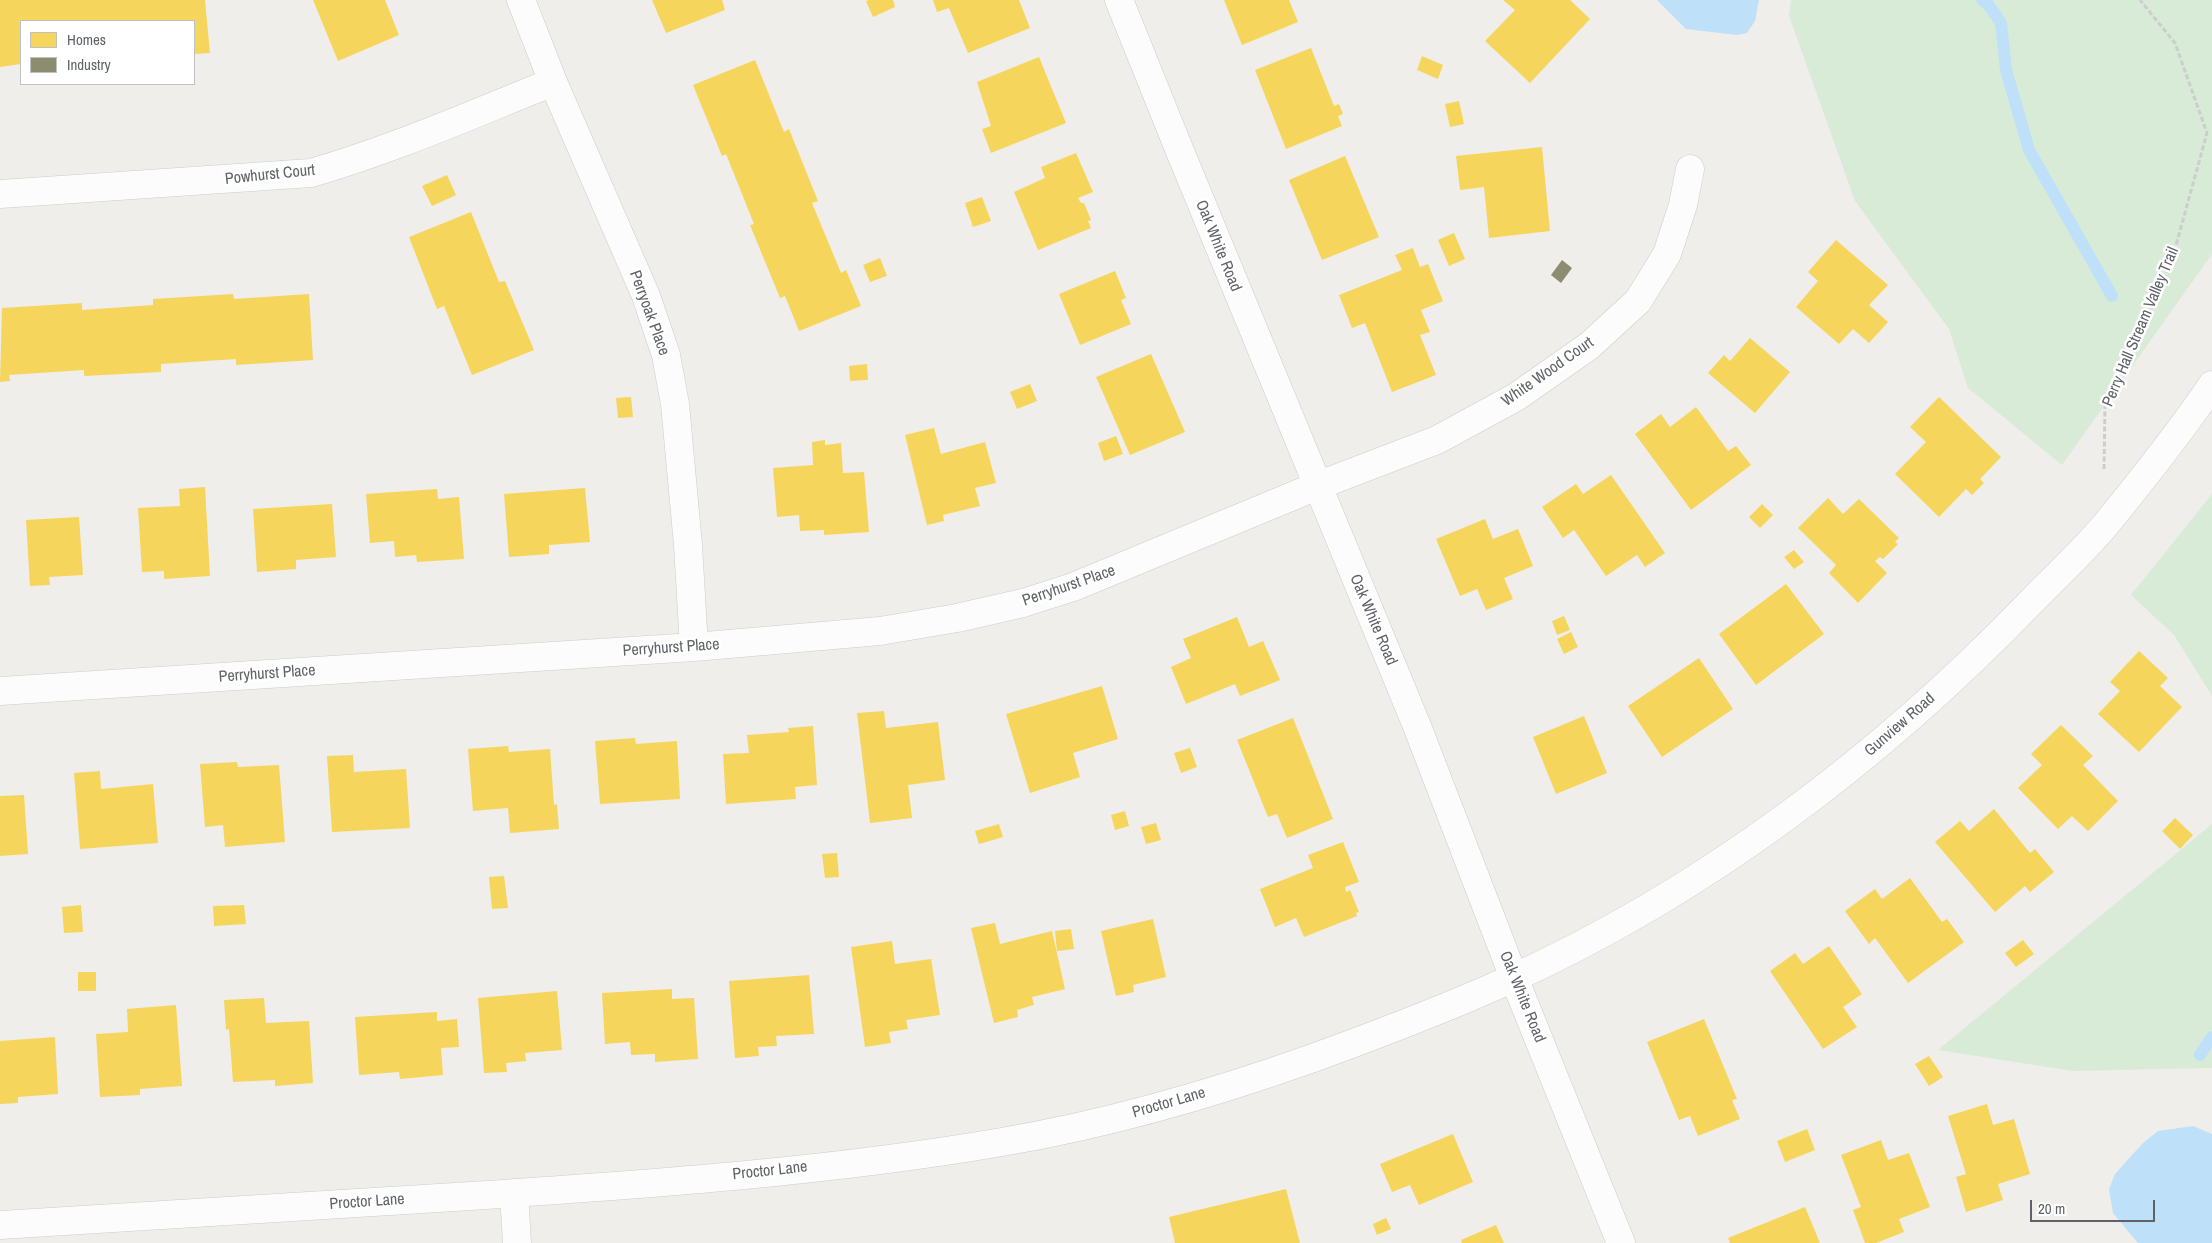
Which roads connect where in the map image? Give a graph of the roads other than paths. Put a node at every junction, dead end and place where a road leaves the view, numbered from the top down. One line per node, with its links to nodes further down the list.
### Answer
1 (521, 0): 3 (street, Perryoak Place)
2 (1120, 0): 7 (street, Oak White Road)
3 (554, 82): 5 (street, Powhurst Court); 8 (street, Perryoak Place)
4 (1690, 169): 7 (street, White Wood Court)
5 (0, 194)
6 (2212, 385): 10 (street, Gunview Road)
7 (1317, 486): 8 (street, Perryhurst Place); 10 (street, Oak White Road)
8 (694, 647): 9 (street, Perryhurst Place)
9 (0, 691)
10 (1514, 978): 11 (street, Proctor Lane); 14 (street, Oak White Road)
11 (514, 1193): 12 (street, Proctor Lane); 13 (street)
12 (0, 1225)
13 (517, 1243)
14 (1621, 1243)

